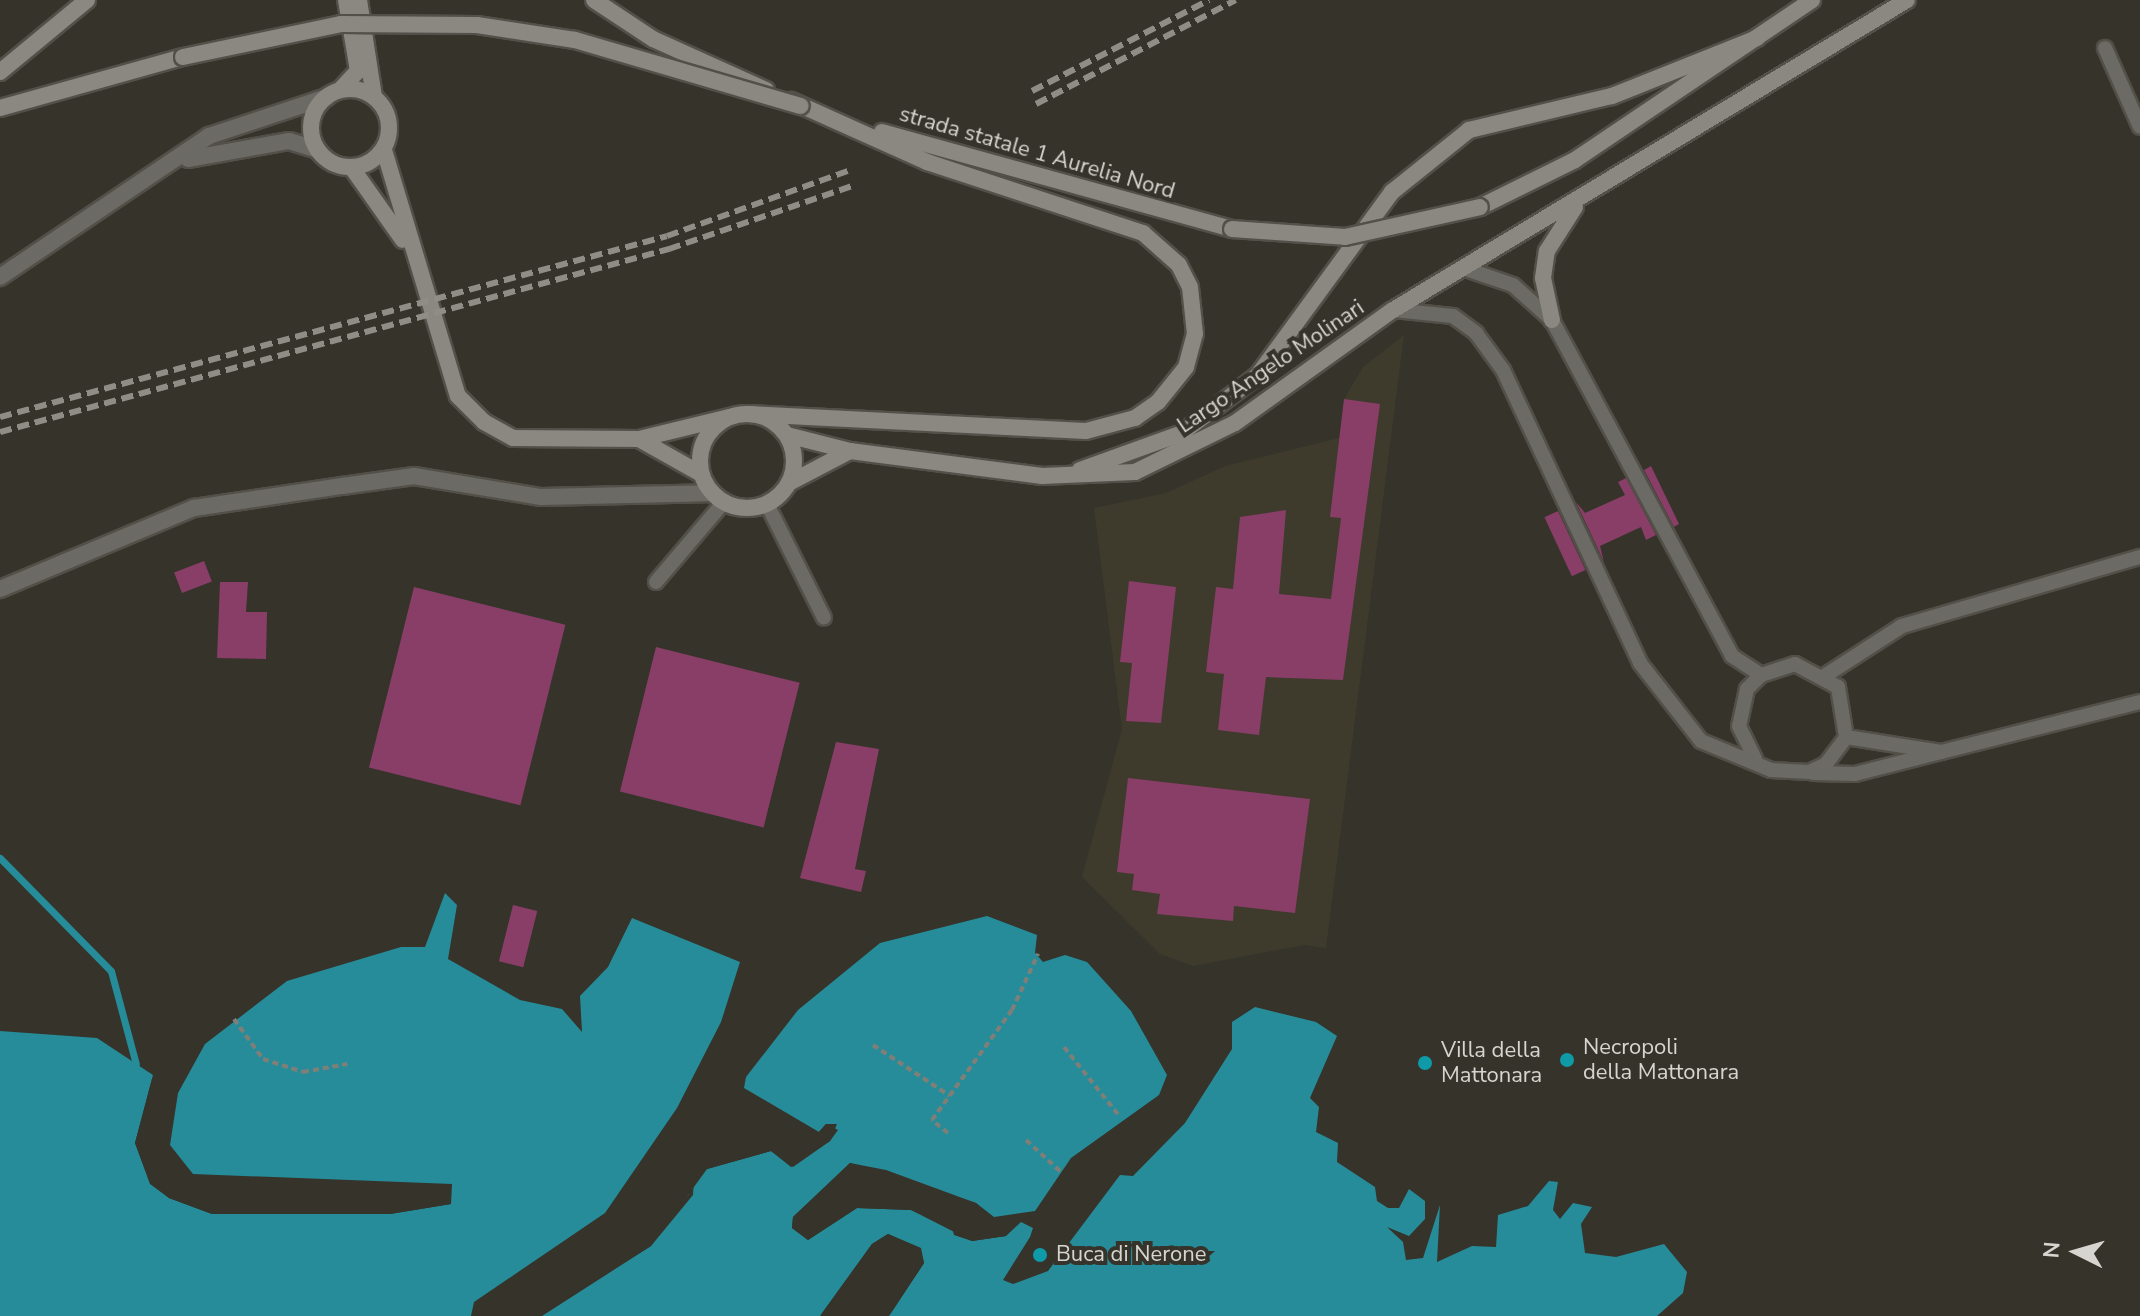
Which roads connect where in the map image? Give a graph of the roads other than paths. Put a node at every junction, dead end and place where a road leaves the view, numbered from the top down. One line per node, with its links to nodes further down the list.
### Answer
1 (87, 0): 9 (main road)
2 (346, 0): 10 (main road)
3 (359, 0): 11 (main road)
4 (594, 0): 12 (main road, bridge)
5 (1812, 0): 7 (main road)
6 (1907, 0): 20 (main road, Largo Angelo Molinari)
7 (1757, 38): 14 (main road, strada statale 1 Aurelia Nord, bridge); 32 (main road)
8 (2105, 48): 15 (lane)
9 (0, 72)
10 (334, 94): 11 (main road); 16 (main road); 19 (street)
11 (374, 97): 17 (main road)
12 (801, 106): 13 (main road, bridge); 14 (main road)
13 (0, 108)
14 (830, 117): 26 (main road)
15 (2140, 127)
16 (318, 150): 18 (main road); 19 (street)
17 (384, 150): 18 (main road); 21 (main road)
18 (352, 168): 21 (main road)
19 (164, 169): 23 (street)
20 (1576, 205): 22 (main road, Largo Angelo Molinari); 25 (main road)
21 (408, 248): 29 (main road)
22 (1469, 270): 24 (main road, Largo Angelo Molinari); 25 (lane)
23 (0, 277)
24 (1393, 310): 32 (main road, Largo Angelo Molinari); 45 (lane)
25 (1552, 320): 40 (lane)
26 (748, 414): 27 (main road); 28 (main road)
27 (729, 417): 29 (main road); 31 (main road)
28 (787, 435): 30 (main road); 33 (main road)
29 (639, 439): 31 (main road)
30 (850, 451): 32 (main road); 33 (main road)
31 (701, 474): 34 (main road)
32 (1042, 476)
33 (789, 483): 35 (main road)
34 (718, 498): 35 (main road); 37 (lane); 38 (street)
35 (767, 504): 39 (lane)
36 (2140, 557): 41 (lane)
37 (656, 582)
38 (0, 589)
39 (824, 618)
40 (1761, 675): 41 (lane); 45 (lane)
41 (1826, 675): 43 (lane)
42 (2140, 702): 44 (lane)
43 (1846, 737): 44 (lane); 46 (lane)
44 (1941, 752): 46 (lane)
45 (1755, 759): 46 (lane)
46 (1809, 772)

